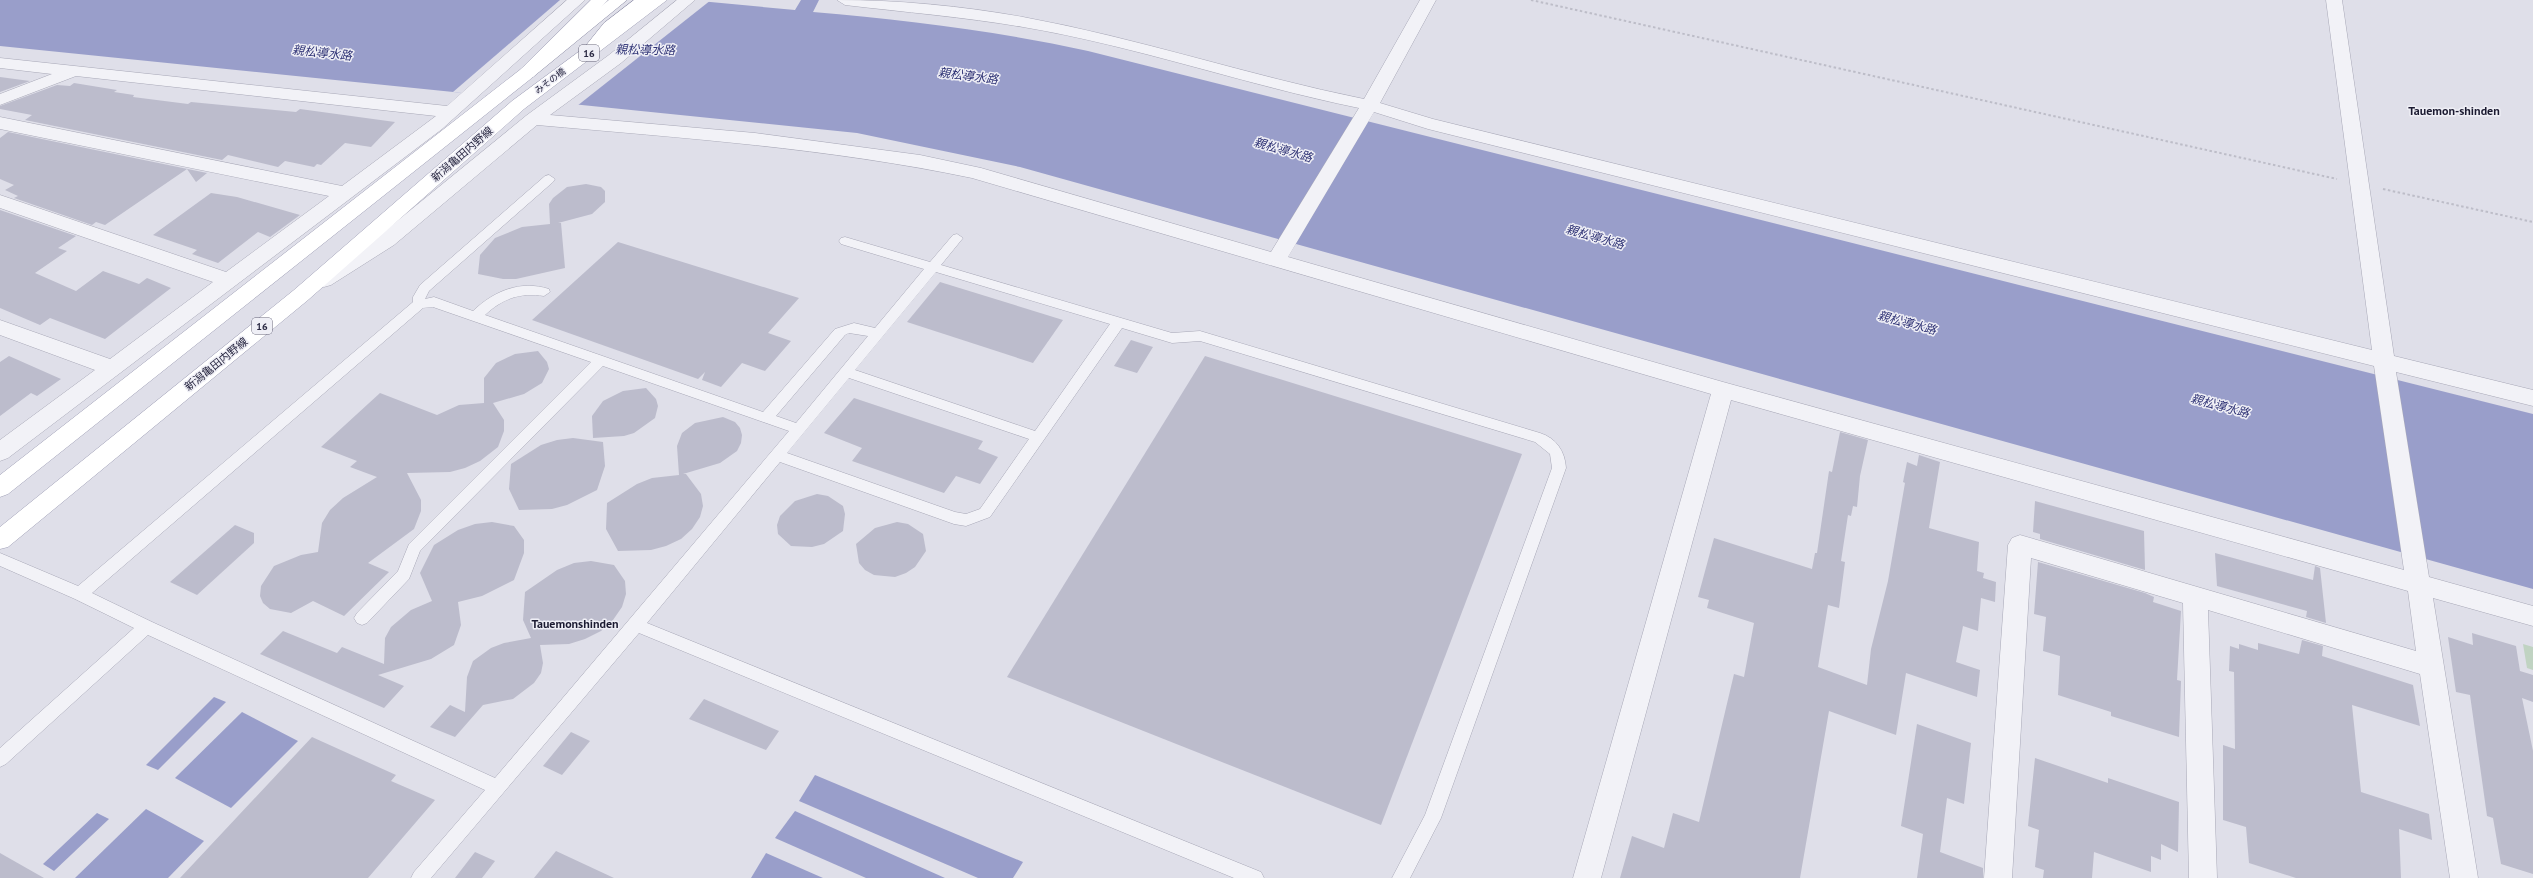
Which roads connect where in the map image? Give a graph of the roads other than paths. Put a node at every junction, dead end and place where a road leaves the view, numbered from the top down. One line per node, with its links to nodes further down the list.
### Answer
1 (577, 0): 17 (street)
2 (600, 0): 13 (main road)
3 (619, 0): 13 (main road)
4 (644, 0): 10 (main road)
5 (659, 0): 10 (main road, みその橋 / 16)
6 (687, 0): 19 (street)
7 (844, 0): 18 (street)
8 (1428, 0): 18 (street)
9 (2334, 0): 37 (street)
10 (587, 54): 16 (main road, みその橋 / 16)
11 (0, 63): 12 (street)
12 (73, 72): 14 (street); 17 (street)
13 (528, 73): 15 (main road, みその橋)
14 (0, 100)
15 (490, 102): 47 (main road, 新潟亀田内野線)
16 (518, 105): 30 (main road, 新潟亀田内野線 / 16)
17 (456, 106): 22 (street)
18 (1366, 109): 26 (street); 37 (street)
19 (540, 114): 26 (street); 30 (street)
20 (0, 123): 22 (street)
21 (549, 179): 31 (lane)
22 (344, 193): 28 (street)
23 (0, 201): 28 (street)
24 (957, 238): 27 (lane)
25 (845, 240): 27 (lane)
26 (1279, 254): 40 (street)
27 (933, 267): 33 (lane); 35 (lane)
28 (230, 281): 38 (street)
29 (544, 292): 32 (lane)
30 (301, 295): 48 (main road, 新潟亀田内野線 / 16)
31 (419, 304): 32 (lane); 51 (lane)
32 (475, 316): 36 (lane)
33 (1118, 323): 44 (lane); 62 (lane)
34 (3, 332): 38 (street)
35 (877, 334): 39 (lane); 42 (lane)
36 (601, 360): 42 (lane); 54 (lane)
37 (2385, 366): 41 (street); 50 (street)
38 (110, 367): 45 (street)
39 (846, 372): 43 (lane); 44 (lane)
40 (1723, 390): 50 (street); 63 (street)
41 (2533, 398)
42 (766, 418): 43 (lane)
43 (798, 429): 46 (lane)
44 (1038, 437): 46 (lane)
45 (0, 452)
46 (777, 455): 55 (lane)
47 (0, 488)
48 (0, 540)
49 (0, 559): 51 (lane)
50 (2416, 574): 53 (street); 57 (street)
51 (80, 594): 56 (lane)
52 (2195, 597): 57 (street); 64 (street); 65 (street)
53 (2533, 616)
54 (362, 618)
55 (636, 625): 59 (lane); 61 (lane)
56 (146, 627): 58 (lane); 59 (lane)
57 (2431, 666): 66 (street)
58 (0, 759)
59 (497, 788): 60 (lane)
60 (420, 878)
61 (1254, 878)
62 (1401, 878)
63 (1587, 878)
64 (1998, 878)
65 (2203, 878)
66 (2464, 878)

